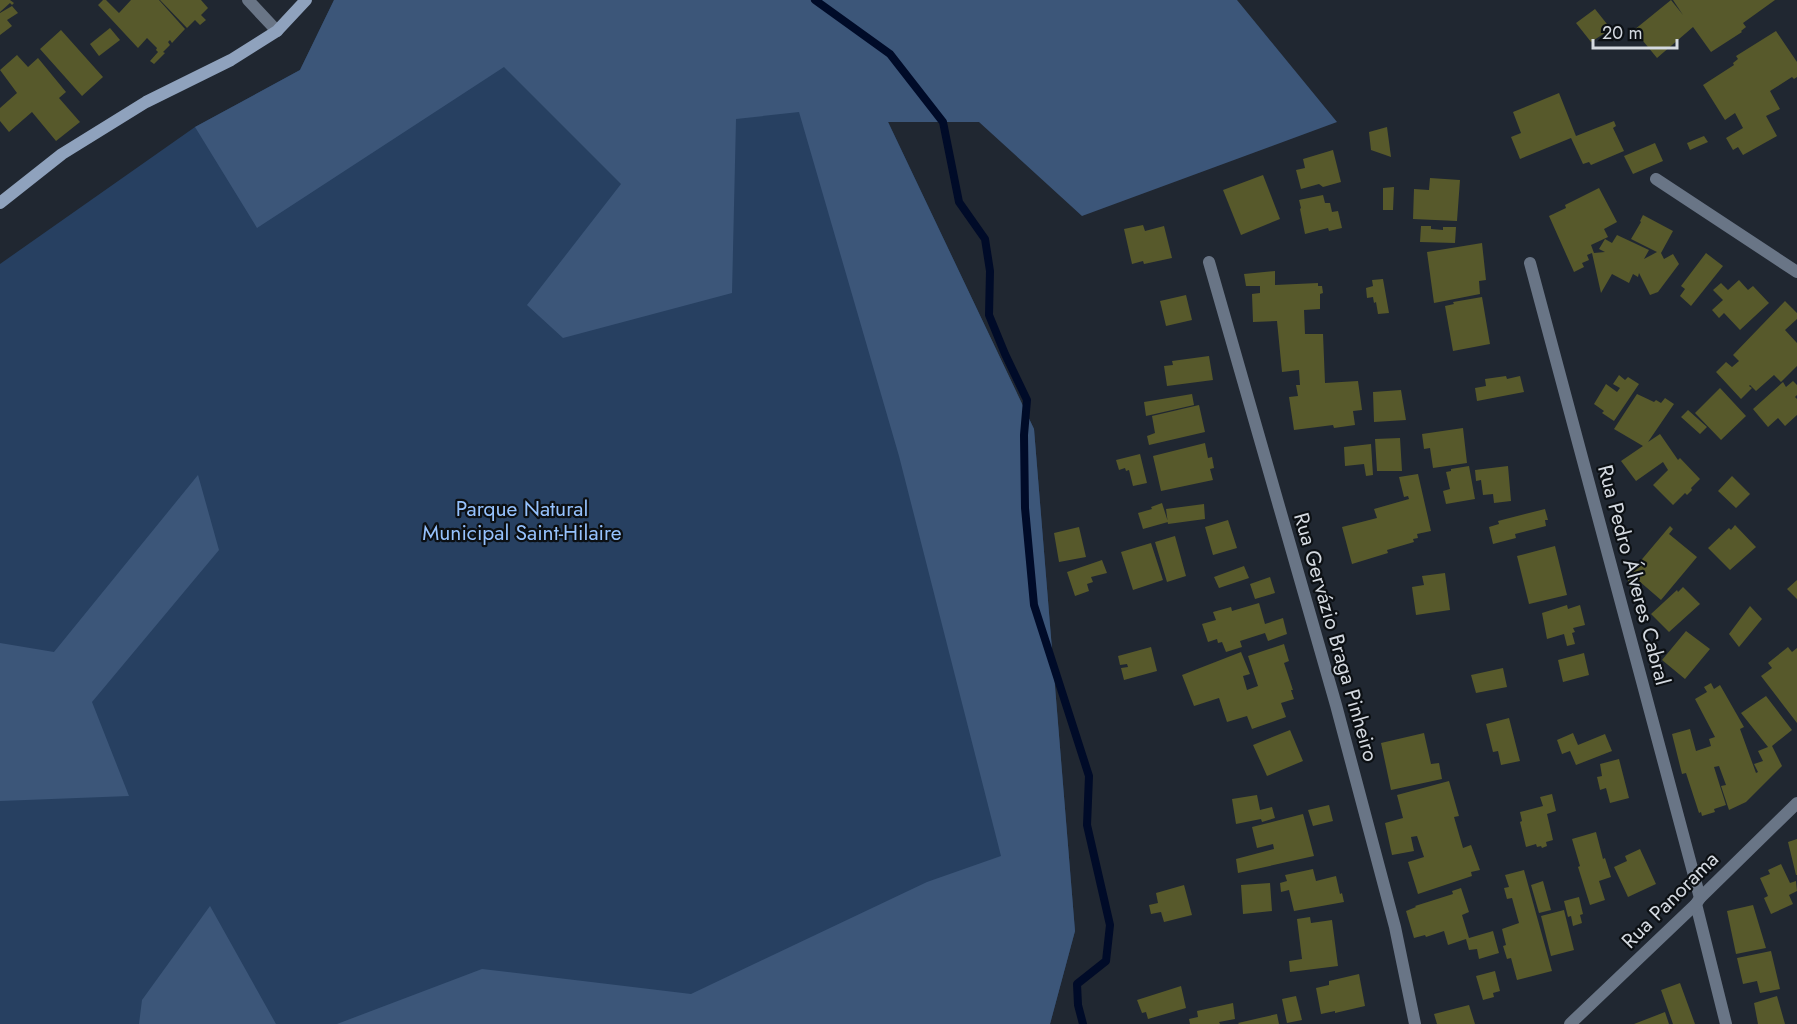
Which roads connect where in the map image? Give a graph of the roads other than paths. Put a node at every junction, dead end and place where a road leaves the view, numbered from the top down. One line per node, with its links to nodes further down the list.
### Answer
1 (248, 0): 3 (street)
2 (306, 0): 3 (main road)
3 (277, 31): 5 (main road)
4 (1656, 179): 8 (street)
5 (0, 203)
6 (1209, 262): 11 (street, Rua Gervázio Braga Pinheiro)
7 (1530, 263): 10 (street, Rua Pedro Álveres Cabral)
8 (1797, 272)
9 (1797, 803): 10 (street, Rua Panorama)
10 (1698, 901): 12 (street, Rua Panorama); 13 (street, Rua Pedro Álveres Cabral)
11 (1415, 1024)
12 (1570, 1024)
13 (1726, 1024)

